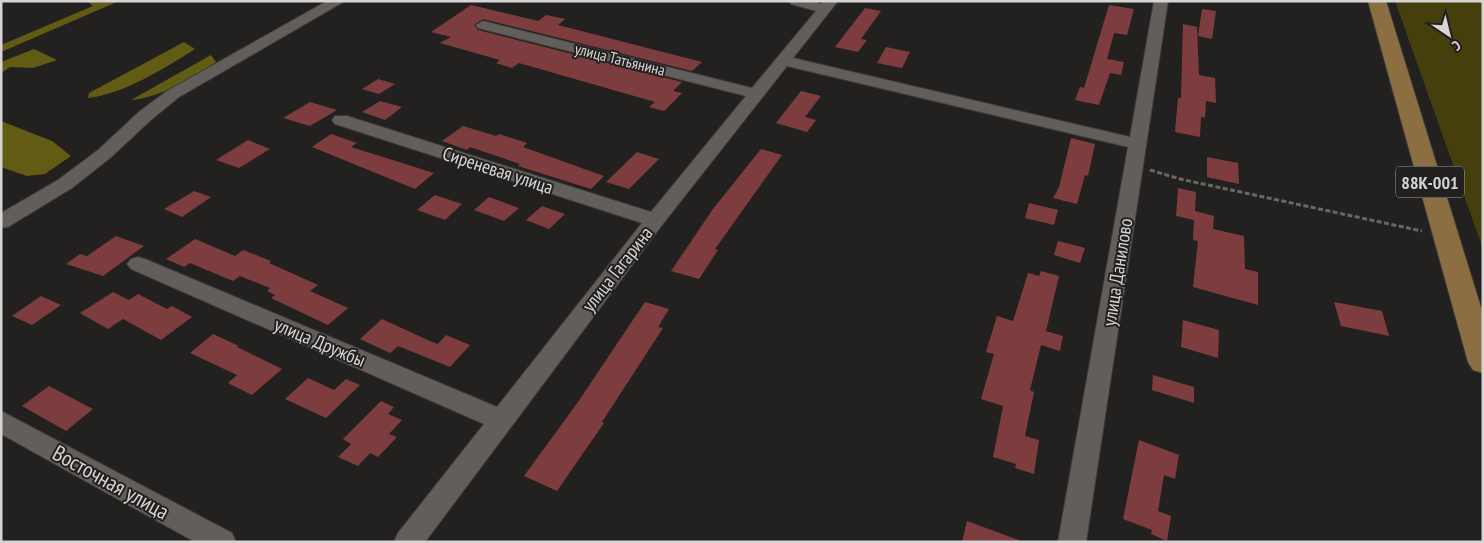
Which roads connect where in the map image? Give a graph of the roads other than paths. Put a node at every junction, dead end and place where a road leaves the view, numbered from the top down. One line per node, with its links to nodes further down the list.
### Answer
1 (338, 1): 12 (street)
2 (796, 1): 5 (street)
3 (1160, 1): 10 (street, улица Данилово)
4 (1377, 1): 14 (main road, 88К-001)
5 (828, 5): 7 (street, улица Гагарина)
6 (483, 25): 8 (street, улица Татьянина)
7 (783, 60): 8 (street, улица Гагарина); 10 (street)
8 (756, 94): 11 (street, улица Гагарина)
9 (341, 120): 11 (street, Сиреневая улица)
10 (1139, 144): 19 (street, улица Данилово)
11 (654, 220): 15 (street, улица Гагарина)
12 (1, 222)
13 (138, 264): 15 (street, улица Дружбы)
14 (1483, 362)
15 (501, 420): 18 (street, улица Гагарина)
16 (1, 421): 17 (street, Восточная улица)
17 (222, 542)
18 (408, 542)
19 (1072, 542)

